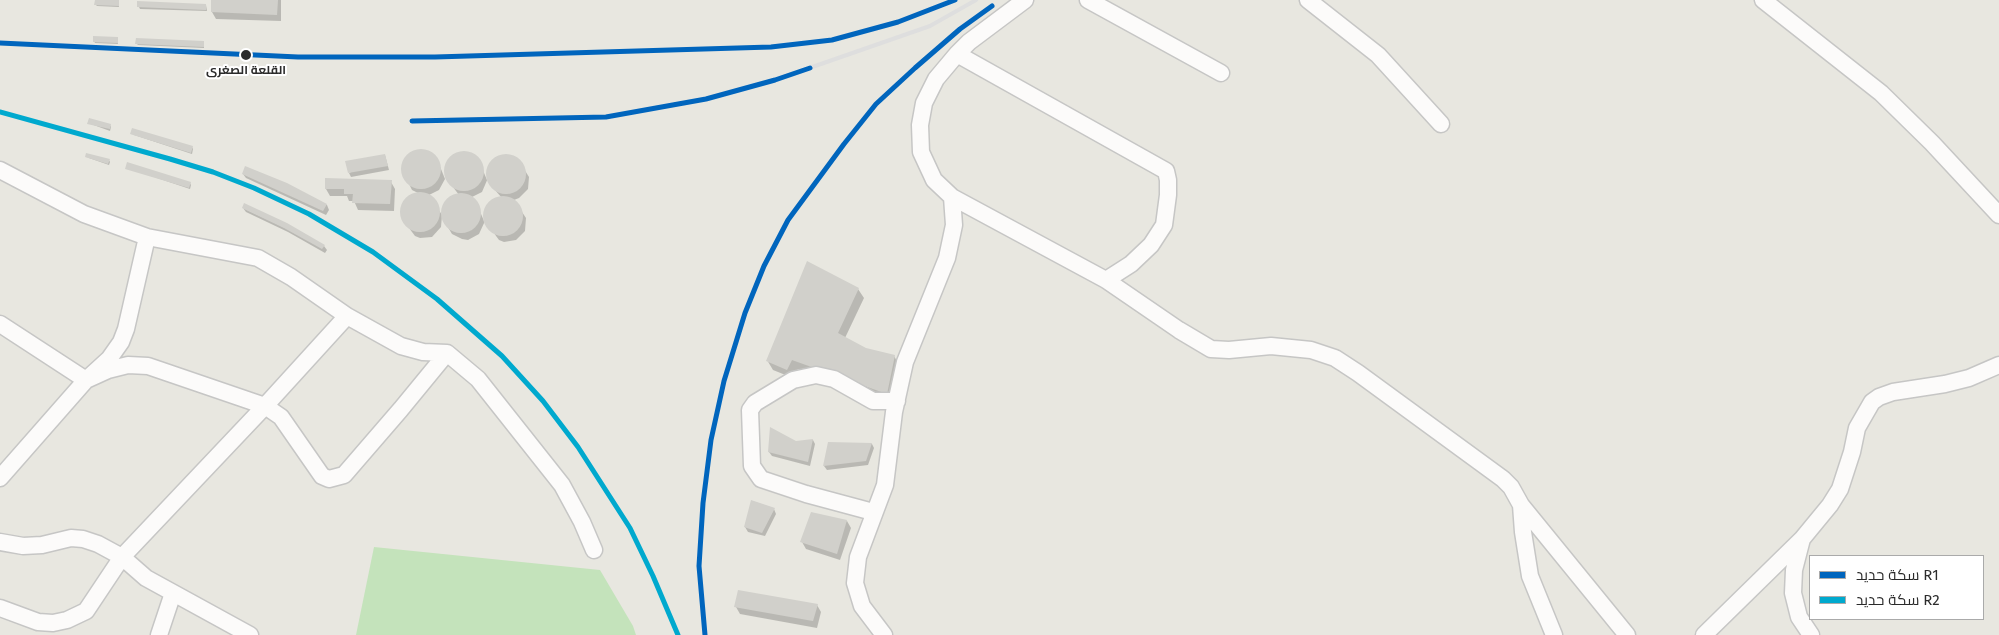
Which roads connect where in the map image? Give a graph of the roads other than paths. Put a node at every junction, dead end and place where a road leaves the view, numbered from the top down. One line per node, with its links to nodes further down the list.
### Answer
1 (1025, 0): 5 (street)
2 (1088, 0): 6 (street)
3 (1308, 0): 7 (street)
4 (1763, 0): 10 (street)
5 (957, 54): 9 (street); 12 (street)
6 (1221, 73)
7 (1441, 124)
8 (0, 170): 11 (street)
9 (952, 197): 12 (street); 18 (street)
10 (1999, 215)
11 (147, 237): 13 (street); 17 (street)
12 (1106, 280): 21 (street)
13 (348, 316): 15 (street); 19 (street)
14 (0, 324): 17 (street)
15 (447, 353): 19 (street); 25 (street)
16 (1999, 365): 23 (street)
17 (86, 380): 19 (street); 20 (street)
18 (897, 400): 22 (street); 22 (street)
19 (265, 406): 26 (street)
20 (0, 478)
21 (1521, 505): 32 (street); 33 (street)
22 (873, 512): 31 (street)
23 (1802, 539): 34 (street); 35 (street)
24 (0, 542): 26 (street)
25 (594, 550)
26 (122, 558): 27 (street); 28 (street)
27 (173, 592): 29 (street); 30 (street)
28 (0, 608)
29 (159, 635)
30 (250, 635)
31 (884, 635)
32 (1554, 635)
33 (1627, 635)
34 (1704, 635)
35 (1811, 635)

